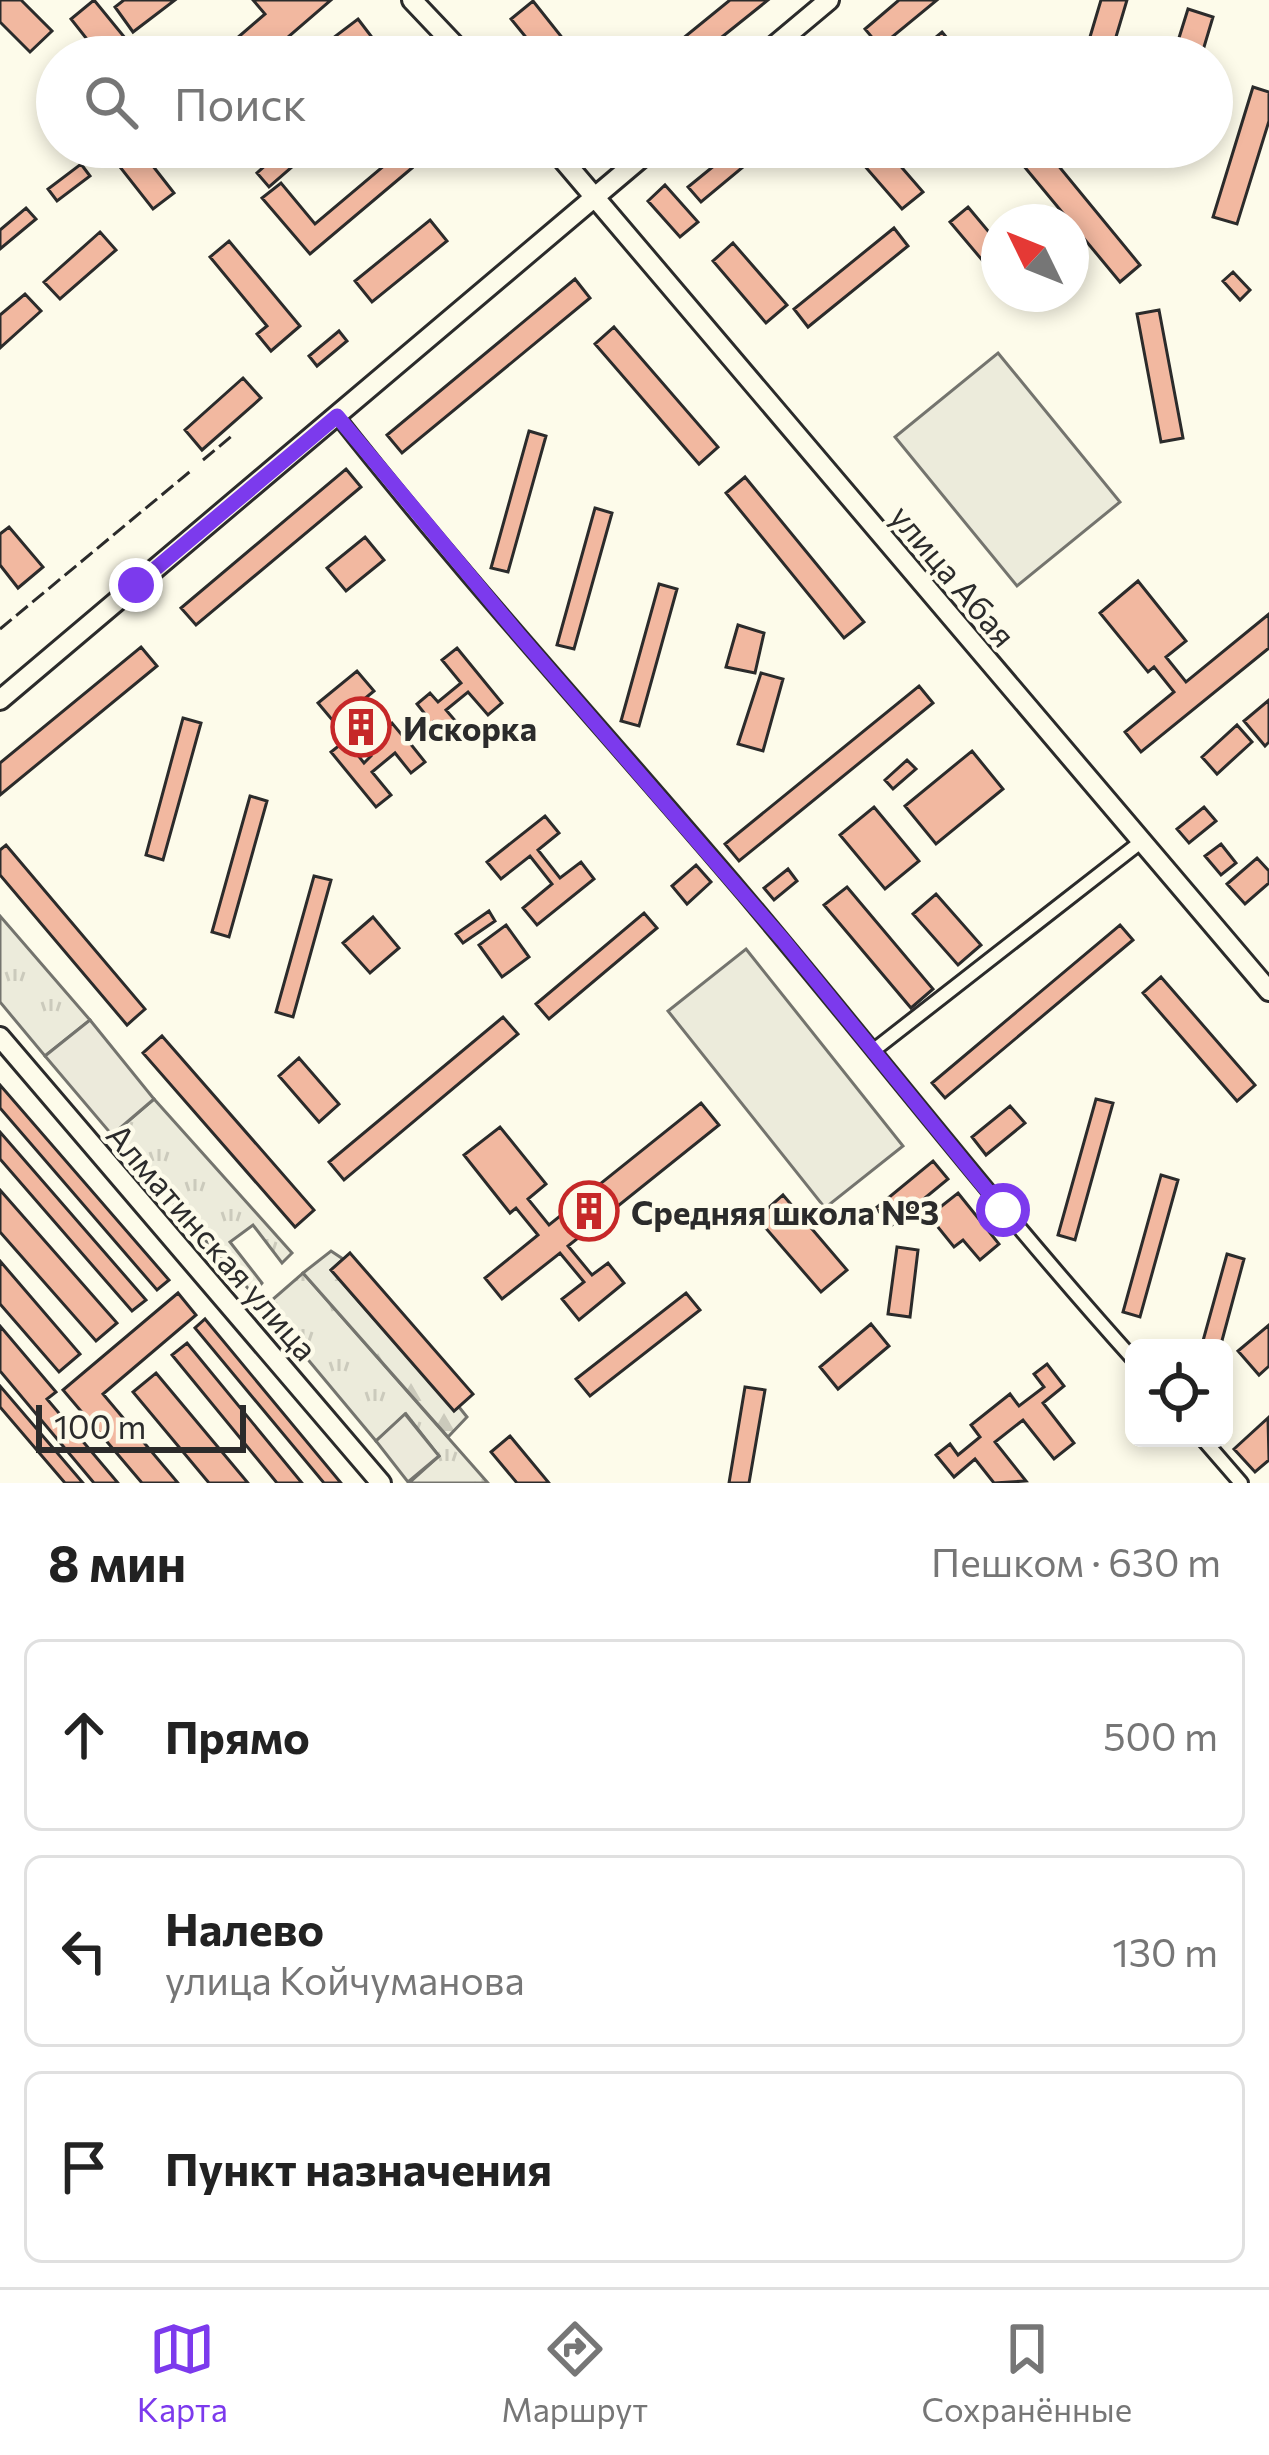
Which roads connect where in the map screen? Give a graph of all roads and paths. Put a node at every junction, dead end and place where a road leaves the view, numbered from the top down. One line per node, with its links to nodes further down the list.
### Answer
1 (412, 0): 3 (street)
2 (829, 0): 4 (street)
3 (446, 36)
4 (785, 36)
5 (569, 168): 7 (street, улица Абая)
6 (628, 168): 7 (street)
7 (593, 196): 8 (street); 10 (street, улица Абая)
8 (337, 416): 9 (street); 13 (street)
9 (0, 700)
10 (1142, 841): 11 (street, улица Абая); 13 (street)
11 (1269, 991)
12 (0, 1037): 16 (street, Алматинская улица)
13 (874, 1050): 14 (street)
14 (1125, 1350)
15 (1210, 1447): 17 (street)
16 (381, 1483)
17 (1241, 1483)

